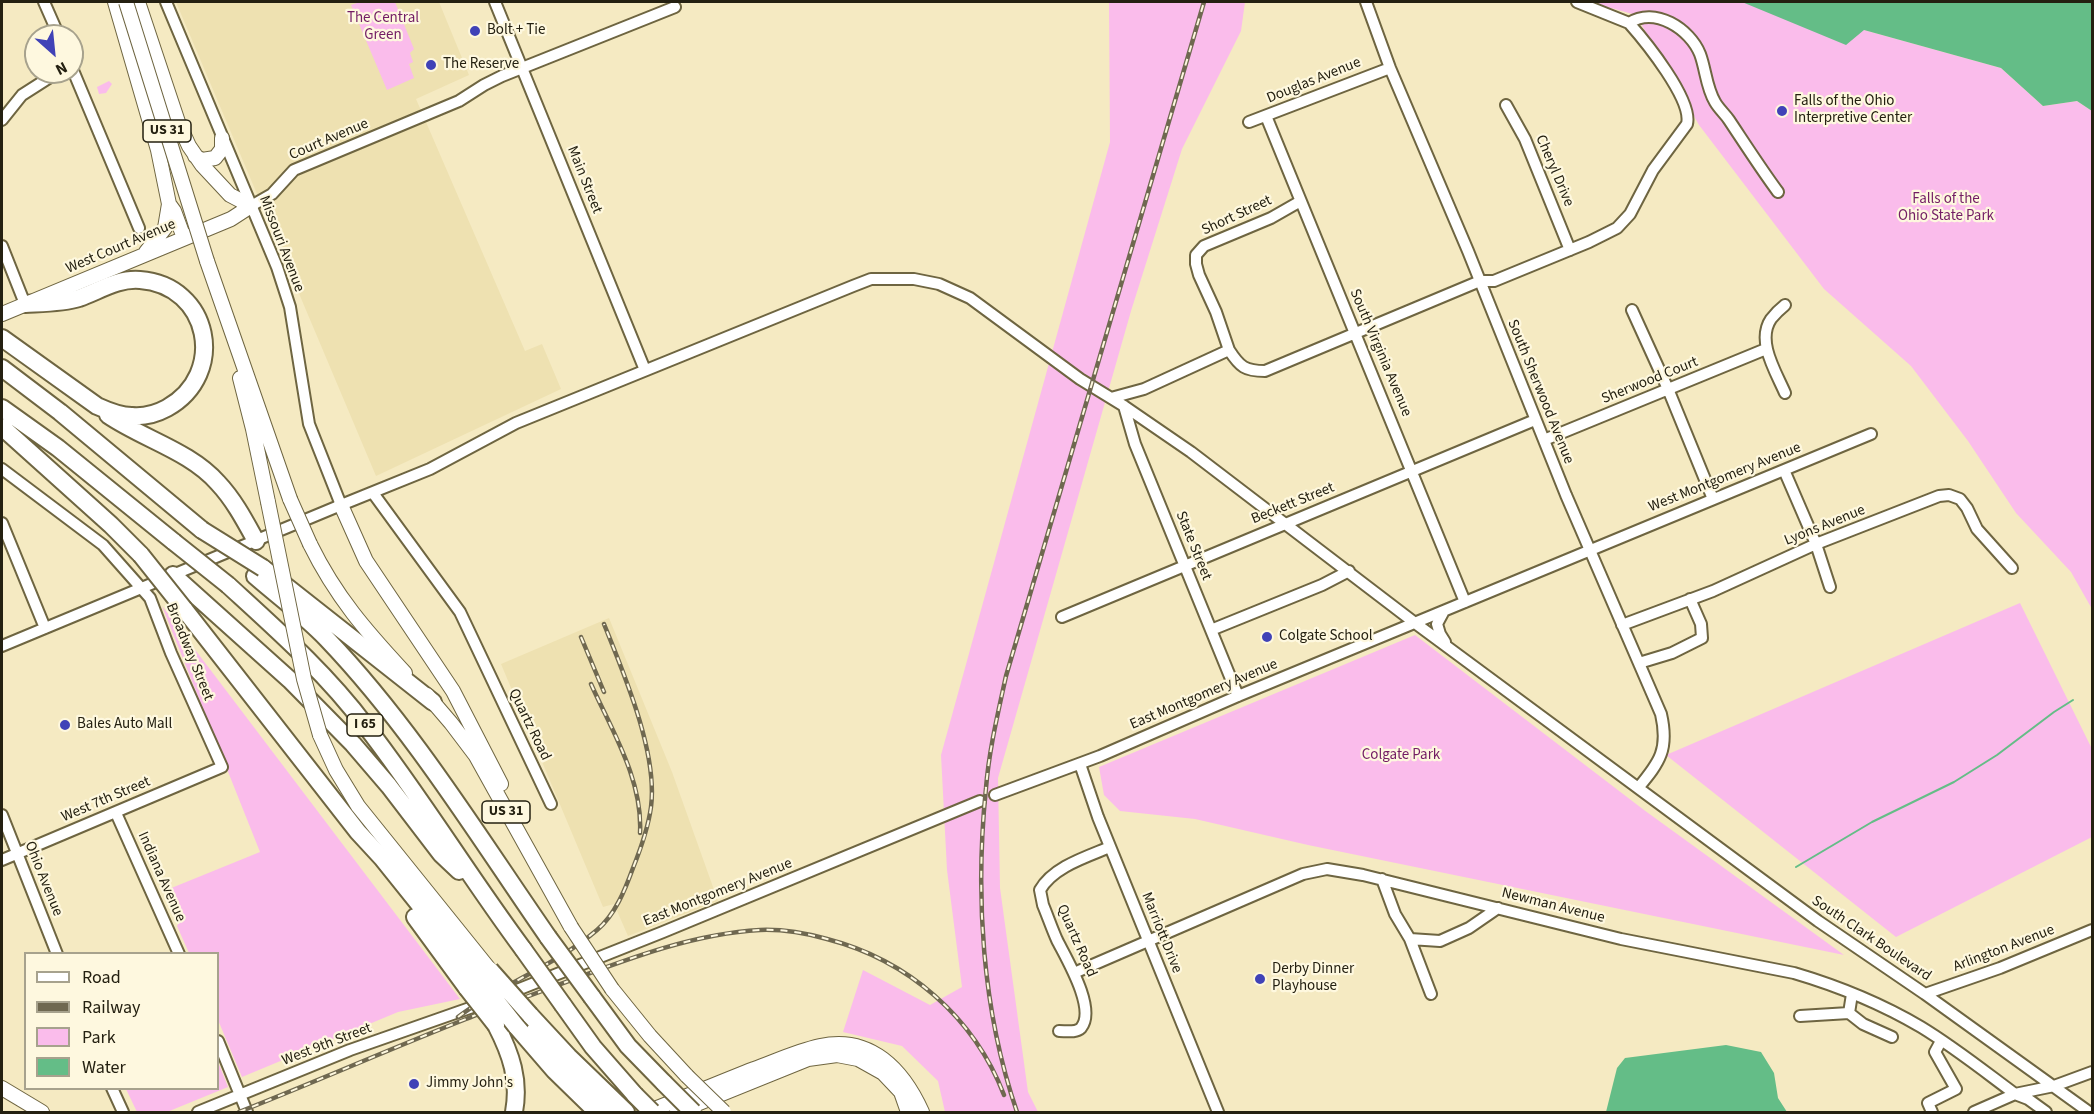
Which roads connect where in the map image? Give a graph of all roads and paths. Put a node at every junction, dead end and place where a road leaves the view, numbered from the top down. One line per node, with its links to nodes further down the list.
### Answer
1 (44, 2): 11 (street)
2 (115, 2): 24 (main road)
3 (126, 2): 31 (main road, US 31, bridge)
4 (138, 2): 21 (main road)
5 (165, 2): 20 (street, Missouri Avenue)
6 (495, 2): 13 (street, Main Street)
7 (1366, 2): 12 (street, South Sherwood Avenue)
8 (1577, 2): 10 (street)
9 (675, 7): 13 (street, Court Avenue)
10 (1629, 23): 22 (street); 29 (street)
11 (54, 24)
12 (1390, 68): 17 (street, Douglas Avenue); 32 (street, South Sherwood Avenue)
13 (523, 69): 25 (street, Court Avenue); 42 (street, Main Street)
14 (39, 84): 18 (street)
15 (79, 84): 26 (street)
16 (1506, 105): 29 (street, Cheryl Drive)
17 (1266, 116): 19 (street, Douglas Avenue); 23 (street, South Virginia Avenue)
18 (2, 120)
19 (1249, 123)
20 (222, 138): 21 (main road); 25 (street, Missouri Avenue)
21 (195, 156): 25 (main road)
22 (1778, 192)
23 (1299, 201): 37 (street, South Virginia Avenue); 40 (street, Short Street)
24 (169, 204): 27 (main road); 30 (main road)
25 (251, 206): 27 (main road, West Court Avenue); 58 (street, Missouri Avenue)
26 (139, 228)
27 (184, 238): 30 (main road, West Court Avenue)
28 (2, 246): 33 (street)
29 (1570, 250): 32 (street)
30 (142, 255): 33 (main road, West Court Avenue)
31 (207, 261): 83 (main road, US 31, bridge); 105 (main road, US 31, bridge)
32 (1480, 281): 37 (street); 49 (street, South Sherwood Avenue)
33 (25, 304): 36 (main road, West Court Avenue); 44 (highway)
34 (1785, 304): 39 (street)
35 (1632, 310): 43 (street)
36 (2, 314)
37 (1356, 332): 40 (street); 55 (street, South Virginia Avenue)
38 (5, 341): 44 (highway)
39 (1766, 349): 43 (street, Sherwood Court); 45 (street)
40 (1229, 350): 46 (street)
41 (2, 368): 67 (highway, I 65, bridge)
42 (645, 370): 46 (street, South Clark Boulevard); 56 (street, South Clark Boulevard)
43 (1668, 390): 52 (street, Sherwood Court); 57 (street)
44 (76, 393): 61 (highway)
45 (1785, 393)
46 (1111, 398): 47 (street, South Clark Boulevard)
47 (1124, 406): 59 (street, South Clark Boulevard); 64 (street, State Street)
48 (2, 408): 97 (highway, I 65, bridge)
49 (1535, 420): 52 (street, South Sherwood Avenue); 55 (street, Beckett Street)
50 (2, 427): 105 (highway, bridge)
51 (1871, 434): 54 (street, West Montgomery Avenue)
52 (1544, 440): 63 (street, South Sherwood Avenue)
53 (2, 469): 70 (street, Broadway Street)
54 (1784, 470): 57 (street, West Montgomery Avenue); 62 (street)
55 (1412, 472): 59 (street, Beckett Street); 72 (street, South Virginia Avenue)
56 (373, 493): 58 (street, South Clark Boulevard); 89 (street, Quartz Road)
57 (1713, 499): 63 (street, West Montgomery Avenue)
58 (341, 505): 61 (street, South Clark Boulevard); 96 (main road)
59 (1286, 522): 64 (street, Beckett Street); 66 (street, South Clark Boulevard)
60 (2, 523): 77 (street)
61 (256, 541): 68 (street, South Clark Boulevard)
62 (1816, 544): 65 (street, Lyons Avenue); 69 (street); 71 (street, Lyons Avenue)
63 (1589, 550): 72 (street, East Montgomery Avenue); 76 (street, South Sherwood Avenue)
64 (1185, 565): 74 (street, Beckett Street); 78 (street, State Street)
65 (2012, 568)
66 (1349, 571): 75 (street, South Clark Boulevard); 78 (street)
67 (259, 572): 83 (highway); 132 (highway, I 65, bridge)
68 (173, 575): 70 (street, South Clark Boulevard); 97 (highway)
69 (1830, 587)
70 (141, 588): 77 (street, South Clark Boulevard); 85 (street, Broadway Street)
71 (1690, 599): 76 (street, Lyons Avenue); 81 (street)
72 (1465, 602): 73 (street, East Montgomery Avenue)
73 (1444, 611): 75 (street, East Montgomery Avenue); 79 (street)
74 (1062, 617)
75 (1415, 623): 79 (street, South Clark Boulevard); 82 (street, East Montgomery Avenue)
76 (1622, 625): 81 (street, South Sherwood Avenue)
77 (45, 628): 80 (street, South Clark Boulevard)
78 (1211, 630): 82 (street, State Street)
79 (1446, 645): 86 (street, South Clark Boulevard)
80 (2, 646)
81 (1639, 663): 86 (street, South Sherwood Avenue)
82 (1238, 696): 84 (street, East Montgomery Avenue)
83 (433, 702): 96 (main road, US 31)
84 (1080, 764): 87 (street, East Montgomery Avenue); 92 (street, Marriott Drive)
85 (222, 766): 90 (street, West 7th Street)
86 (1638, 788): 108 (street, South Clark Boulevard)
87 (995, 795)
88 (980, 801): 109 (street, East Montgomery Avenue)
89 (551, 804)
90 (116, 813): 93 (street, West 7th Street); 103 (street, Indiana Avenue)
91 (2, 815): 93 (street, Ohio Avenue)
92 (1110, 847): 101 (street, Marriott Drive); 104 (street, Quartz Road)
93 (17, 853): 94 (street, West 7th Street); 102 (street, Ohio Avenue)
94 (2, 860)
95 (1382, 879): 98 (street, Newman Avenue); 100 (street); 101 (street, Newman Avenue)
96 (545, 882): 133 (main road, US 31, bridge)
97 (476, 886): 130 (highway, I 65, bridge)
98 (1498, 908): 100 (street); 107 (street, Newman Avenue)
99 (2092, 930): 108 (street, Arlington Avenue)
100 (1410, 939): 106 (street)
101 (1148, 940): 104 (street, Newman Avenue); 136 (street, Marriott Drive)
102 (56, 952)
103 (178, 952)
104 (1074, 973): 112 (street, Quartz Road)
105 (478, 979): 122 (highway, bridge); 127 (highway, bridge)
106 (1431, 994)
107 (1852, 994): 110 (street); 114 (street, Newman Avenue)
108 (1925, 994): 117 (street, South Clark Boulevard)
109 (468, 1010): 121 (street, West 9th Street)
110 (1849, 1013): 111 (street); 113 (street)
111 (1800, 1016)
112 (1059, 1030)
113 (1892, 1037)
114 (1941, 1041): 120 (street, Newman Avenue); 137 (street)
115 (219, 1043): 121 (street)
116 (2092, 1072): 117 (street)
117 (2054, 1086): 120 (street); 140 (street, South Clark Boulevard)
118 (2, 1088): 123 (main road)
119 (112, 1090): 124 (street)
120 (2015, 1094): 138 (street); 139 (street)
121 (241, 1095): 125 (street, West 9th Street); 126 (street)
122 (605, 1108): 128 (highway)
123 (42, 1113)
124 (123, 1113)
125 (198, 1113)
126 (247, 1113)
127 (514, 1113)
128 (626, 1113)
129 (647, 1113): 135 (main road)
130 (652, 1113)
131 (677, 1113): 134 (main road)
132 (693, 1113)
133 (724, 1113)
134 (908, 1113)
135 (922, 1113)
136 (1218, 1113)
137 (1932, 1113)
138 (1974, 1113)
139 (2046, 1113)
140 (2089, 1113)

